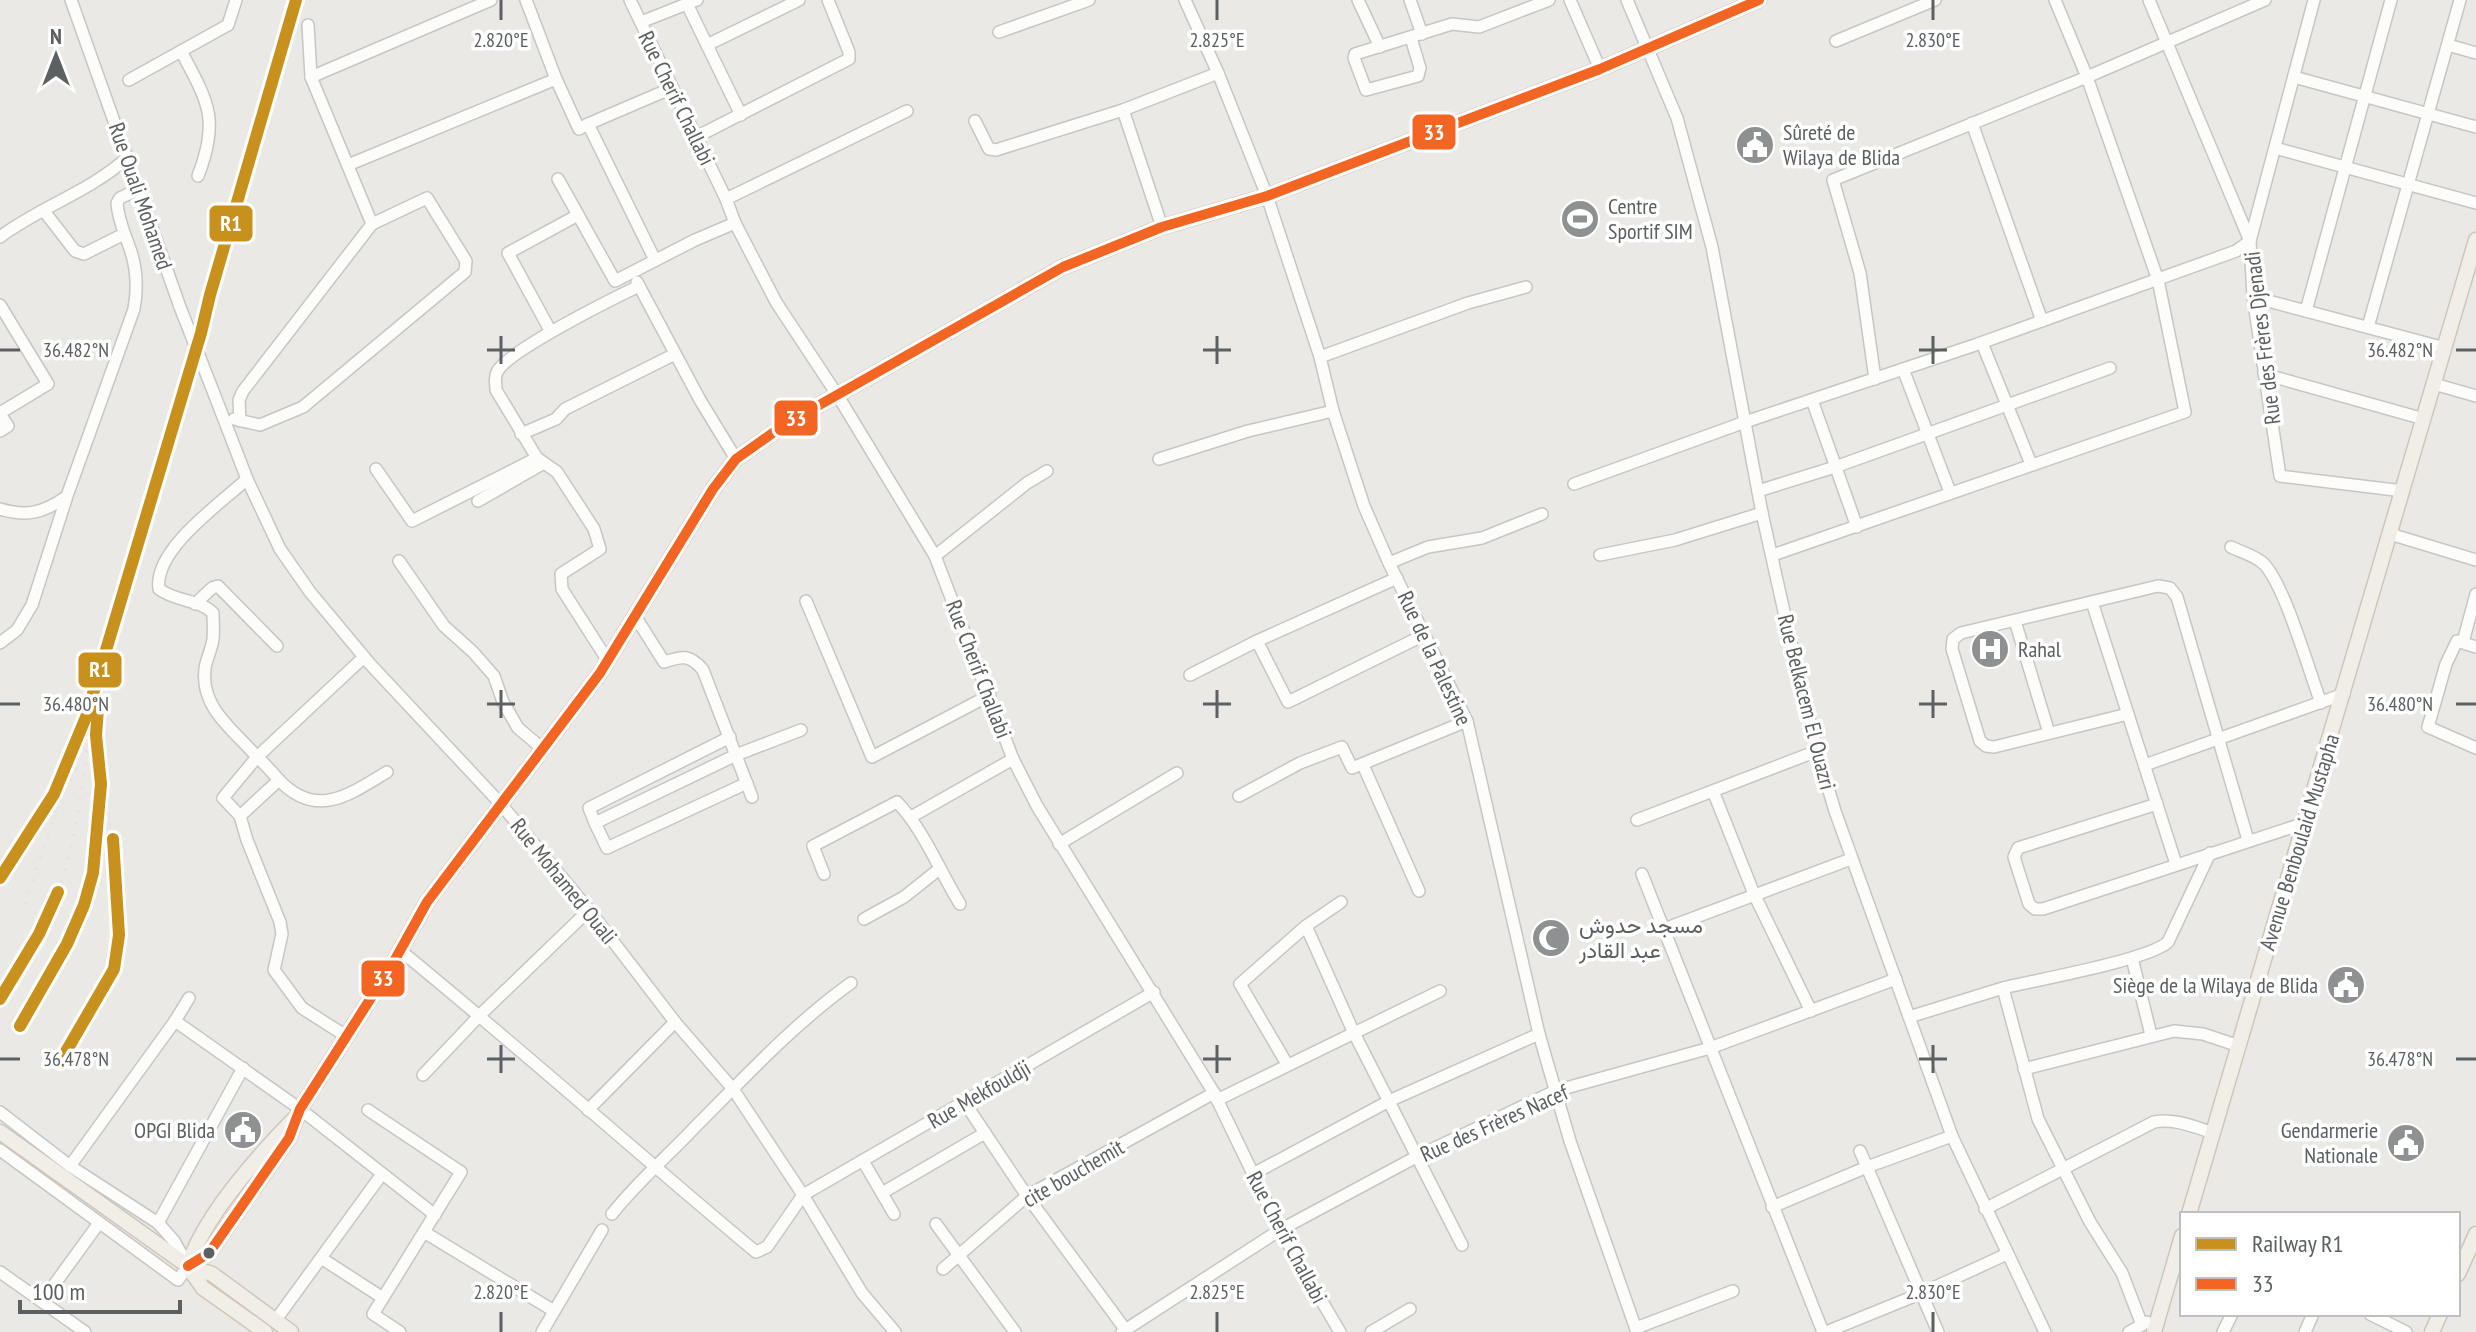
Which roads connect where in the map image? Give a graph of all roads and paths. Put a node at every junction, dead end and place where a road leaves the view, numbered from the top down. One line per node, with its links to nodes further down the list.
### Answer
1 (71, 0): 55 (street, Rue Ouali Mohamed)
2 (236, 0): 34 (street)
3 (491, 0): 38 (street)
4 (526, 0): 41 (street)
5 (630, 0): 24 (street, Rue Cherif Challabi)
6 (799, 0): 30 (street)
7 (828, 0): 48 (street)
8 (1089, 0): 26 (street)
9 (1185, 0): 37 (street, Rue de la Palestine)
10 (1358, 0): 32 (street)
11 (1410, 0): 27 (street)
12 (1549, 0): 27 (street)
13 (1570, 0): 36 (street)
14 (1627, 0): 33 (street, Rue Belkacem El Ouazri)
15 (1759, 0): 33 (main road)
16 (1935, 0): 28 (street)
17 (2055, 0): 39 (street)
18 (2149, 0): 29 (street, Rue des Frères Djenadi)
19 (2314, 0): 40 (street)
20 (2391, 0): 44 (street)
21 (2460, 0): 31 (street)
22 (2260, 1): 29 (street)
23 (692, 2): 24 (street); 30 (street)
24 (641, 22): 43 (street, Rue Cherif Challabi)
25 (308, 25): 38 (street)
26 (999, 32)
27 (1416, 36): 32 (street); 32 (street)
28 (1836, 41)
29 (2168, 42): 39 (street); 73 (street, Rue des Frères Djenadi)
30 (707, 45): 48 (street)
31 (2448, 45): 35 (street); 47 (street)
32 (1380, 47)
33 (1649, 48): 36 (main road); 104 (street, Rue Belkacem El Ouazri)
34 (181, 51): 42 (street); 58 (street)
35 (2476, 53)
36 (1600, 69): 62 (main road)
37 (1218, 73): 45 (street); 62 (street, Rue de la Palestine)
38 (311, 77): 56 (street)
39 (2087, 77): 50 (street); 76 (street)
40 (2294, 77): 44 (street); 54 (street)
41 (556, 79): 51 (street); 56 (street)
42 (129, 80)
43 (672, 88): 51 (street); 53 (street, Rue Cherif Challabi)
44 (2366, 95): 47 (street); 57 (street)
45 (1123, 110): 49 (street); 69 (street)
46 (907, 111): 63 (street)
47 (2429, 113): 52 (street); 60 (street)
48 (741, 115): 53 (street)
49 (975, 121)
50 (1972, 123): 82 (street); 92 (street)
51 (588, 124): 74 (street)
52 (2476, 127)
53 (696, 137): 63 (street, Rue Cherif Challabi)
54 (2275, 148): 57 (street); 73 (street)
55 (128, 157): 61 (street, Rue Ouali Mohamed); 65 (street)
56 (348, 165): 68 (street)
57 (2346, 167): 60 (street); 81 (street)
58 (198, 176)
59 (558, 179): 66 (street)
60 (2408, 185): 64 (street); 83 (street)
61 (139, 189): 70 (street); 94 (street, Rue Ouali Mohamed, bridge)
62 (1267, 196): 69 (main road); 88 (street, Rue de la Palestine)
63 (726, 199): 67 (street, Rue Cherif Challabi)
64 (2476, 203)
65 (44, 211): 70 (street); 71 (street)
66 (578, 215): 75 (street); 84 (street)
67 (735, 223): 74 (street); 95 (street, Rue Cherif Challabi)
68 (372, 224): 103 (street); 103 (street)
69 (1162, 227): 95 (main road)
70 (124, 234): 120 (street)
71 (0, 237)
72 (2476, 240): 86 (main road, Avenue Benboulaid Mustapha)
73 (2250, 241): 76 (street); 79 (street, Rue des Frères Djenadi)
74 (655, 260): 75 (street)
75 (632, 273): 77 (street)
76 (2158, 280): 82 (street); 111 (street)
77 (639, 286): 84 (street); 87 (street)
78 (1526, 287): 88 (street)
79 (2253, 297): 81 (street); 91 (street, Rue des Frères Djenadi)
80 (0, 305): 100 (street)
81 (2306, 311): 83 (street)
82 (2042, 321): 85 (street)
83 (2368, 327): 86 (street)
84 (551, 332): 106 (street)
85 (1982, 343): 90 (street); 98 (street)
86 (2445, 348): 93 (main road, Avenue Benboulaid Mustapha)
87 (675, 354): 106 (street); 108 (street)
88 (1320, 357): 99 (street, Rue de la Palestine)
89 (2110, 368): 98 (street)
90 (1903, 369): 92 (street); 107 (street)
91 (2264, 374): 102 (street); 118 (street, Rue des Frères Djenadi)
92 (1875, 379): 97 (street)
93 (2434, 384): 96 (street); 102 (main road, Avenue Benboulaid Mustapha)
94 (213, 391): 101 (street, Rue Mohamed Ouali)
95 (838, 396): 108 (main road); 130 (street, Rue Cherif Challabi)
96 (2476, 396)
97 (1812, 400): 104 (street); 112 (street)
98 (2007, 404): 107 (street); 111 (street)
99 (1333, 411): 109 (street); 133 (street, Rue de la Palestine)
100 (0, 414): 105 (street)
101 (224, 417): 103 (street); 115 (street, Rue Mohamed Ouali)
102 (2424, 419): 118 (main road, Avenue Benboulaid Mustapha)
103 (240, 421)
104 (1745, 422): 116 (street); 117 (street, Rue Belkacem El Ouazri)
105 (0, 431)
106 (521, 434): 110 (street)
107 (1928, 434): 112 (street); 119 (street)
108 (736, 459): 139 (main road)
109 (1159, 459)
110 (540, 461): 113 (street); 121 (street); 148 (street)
111 (2031, 464): 119 (street)
112 (1835, 467): 117 (street); 125 (street)
113 (376, 469)
114 (1047, 471): 130 (street)
115 (247, 479): 138 (street); 147 (street, Rue Mohamed Ouali)
116 (1574, 484)
117 (1758, 491): 123 (street, Rue Belkacem El Ouazri)
118 (2403, 491): 126 (main road, Avenue Benboulaid Mustapha)
119 (1950, 492): 125 (street)
120 (67, 496): 122 (street); 144 (street)
121 (478, 501)
122 (0, 509)
123 (1762, 513): 128 (street); 129 (street, Rue Belkacem El Ouazri)
124 (1542, 514): 133 (street)
125 (1857, 527): 129 (street)
126 (2390, 534): 131 (street); 150 (main road, Avenue Benboulaid Mustapha)
127 (2231, 547): 152 (street)
128 (1600, 555)
129 (1773, 555): 161 (street, Rue Belkacem El Ouazri)
130 (935, 556): 151 (street, Rue Cherif Challabi)
131 (2476, 560)
132 (399, 561): 160 (street)
133 (1389, 563): 134 (street, Rue de la Palestine)
134 (1397, 578): 141 (street, Rue de la Palestine); 142 (street)
135 (2476, 594): 143 (street)
136 (806, 601): 151 (street)
137 (2092, 602): 140 (street); 153 (street); 158 (street)
138 (195, 604): 145 (street); 163 (street)
139 (635, 616): 148 (main road); 157 (street)
140 (2015, 621): 156 (street); 156 (street)
141 (1424, 635): 142 (street); 154 (street, Rue de la Palestine)
142 (1257, 641): 149 (street)
143 (2463, 642): 146 (street); 159 (street)
144 (0, 643)
145 (277, 646)
146 (2476, 647)
147 (364, 657): 163 (street); 174 (street, Rue Mohamed Ouali)
148 (608, 661): 160 (main road)
149 (1190, 675)
150 (2344, 694): 152 (street); 180 (main road, Avenue Benboulaid Mustapha)
151 (990, 695): 164 (street, Rue Cherif Challabi)
152 (2321, 703): 158 (street)
153 (2128, 714): 156 (street); 166 (street)
154 (1467, 721): 165 (street); 211 (street, Rue de la Palestine)
155 (801, 730): 162 (street)
156 (2049, 733)
157 (730, 737): 162 (street); 179 (street)
158 (2219, 740): 166 (street); 181 (street)
159 (2476, 748)
160 (543, 749): 174 (main road)
161 (1817, 751): 171 (street); 184 (street, Rue Belkacem El Ouazri)
162 (736, 755): 170 (street); 179 (street)
163 (257, 757): 169 (street); 176 (street)
164 (1013, 759): 177 (street); 182 (street, Rue Cherif Challabi)
165 (1363, 765): 172 (street); 189 (street)
166 (2145, 765): 175 (street)
167 (387, 772): 169 (street)
168 (1177, 773): 182 (street)
169 (279, 780): 176 (street)
170 (747, 783): 173 (street); 179 (street)
171 (1713, 791): 178 (street); 190 (street)
172 (1239, 796)
173 (752, 797)
174 (500, 803): 193 (street, Rue Mohamed Ouali); 197 (main road)
175 (2157, 804): 185 (street); 185 (street)
176 (240, 816): 213 (street)
177 (911, 817): 186 (street); 187 (street)
178 (1637, 820)
179 (595, 823)
180 (2305, 823): 181 (street); 214 (main road, Avenue Benboulaid Mustapha)
181 (2248, 840): 183 (street)
182 (1059, 844): 203 (street, Rue Cherif Challabi)
183 (2210, 853): 185 (street); 198 (street)
184 (1851, 859): 190 (street); 199 (street, Rue Belkacem El Ouazri)
185 (2176, 864)
186 (938, 870): 192 (street); 194 (street)
187 (824, 874)
188 (1642, 874): 196 (street)
189 (1419, 891)
190 (1754, 894): 196 (street); 205 (street)
191 (1341, 902): 195 (street)
192 (960, 904)
193 (589, 910): 206 (street); 209 (street, Rue Mohamed Ouali)
194 (864, 919)
195 (1306, 926): 210 (street); 216 (street)
196 (1664, 929): 215 (street)
197 (401, 951): 206 (street); 213 (main road)
198 (2132, 958): 201 (street); 212 (street)
199 (1896, 979): 205 (street, Rue des Frères Nacef); 207 (street, Rue Belkacem El Ouazri)
200 (851, 983): 220 (street)
201 (2003, 988): 207 (street); 218 (street)
202 (1440, 991): 210 (street, cite bouchemit)
203 (1154, 992): 222 (street, Rue Cherif Challabi); 224 (street, Rue Mekfouldji)
204 (189, 998): 208 (street)
205 (1811, 1011): 215 (street, Rue des Frères Nacef)
206 (480, 1015): 219 (street); 226 (street)
207 (1909, 1017): 232 (street, Rue Belkacem El Ouazri)
208 (175, 1021): 217 (street); 237 (street)
209 (675, 1022): 220 (street, Rue Mohamed Ouali); 226 (street)
210 (1353, 1031): 216 (street, cite bouchemit); 223 (street)
211 (1539, 1034): 221 (street, Rue de la Palestine); 223 (street)
212 (2151, 1035): 214 (street); 218 (street)
213 (346, 1036): 228 (main road)
214 (2239, 1046): 231 (main road, Avenue Benboulaid Mustapha)
215 (1710, 1048): 221 (street, Rue des Frères Nacef); 246 (street)
216 (1287, 1064): 222 (street, cite bouchemit)
217 (243, 1068): 228 (street); 253 (street)
218 (2024, 1069): 239 (street)
219 (423, 1075)
220 (733, 1089): 240 (street); 244 (street, Rue Mohamed Ouali)
221 (1555, 1091): 235 (street, Rue des Frères Nacef); 277 (street, Rue de la Palestine)
222 (1216, 1097): 242 (street, Rue Cherif Challabi); 245 (street, cite bouchemit)
223 (1389, 1101): 235 (street); 242 (street)
224 (965, 1103): 230 (street); 236 (street, Rue Mekfouldji)
225 (368, 1110): 251 (street)
226 (588, 1110): 240 (street)
227 (0, 1112): 237 (street)
228 (299, 1112): 241 (street); 264 (main road)
229 (0, 1132): 264 (main road)
230 (985, 1133): 243 (street); 245 (street)
231 (2214, 1133): 239 (street); 248 (main road, Avenue Benboulaid Mustapha)
232 (1952, 1136): 238 (street); 247 (street, Rue Belkacem El Ouazri)
233 (0, 1150): 252 (street)
234 (1860, 1151): 238 (street)
235 (1416, 1157): 256 (street, Rue des Frères Nacef); 260 (street)
236 (863, 1161): 243 (street); 244 (street, Rue Mekfouldji)
237 (70, 1166): 253 (street)
238 (1867, 1167): 246 (street); 269 (street)
239 (2062, 1168): 247 (street); 276 (street)
240 (655, 1169): 244 (street); 249 (street)
241 (382, 1174): 251 (street); 263 (street)
242 (1253, 1174): 256 (street, Rue Cherif Challabi)
243 (882, 1193): 250 (street)
244 (803, 1195): 284 (street, Rue Mohamed Ouali)
245 (1027, 1196): 262 (street, cite bouchemit); 278 (street)
246 (1772, 1207): 288 (street)
247 (1985, 1209): 261 (street, Rue Belkacem El Ouazri)
248 (2190, 1212)
249 (612, 1214)
250 (894, 1214)
251 (435, 1215): 257 (street)
252 (99, 1223): 264 (street); 271 (street)
253 (158, 1223): 264 (street)
254 (936, 1224): 262 (street)
255 (602, 1230): 273 (street)
256 (1280, 1230): 278 (street, Rue des Frères Nacef); 286 (street, Rue Cherif Challabi)
257 (424, 1232): 270 (street); 273 (street)
258 (2476, 1234): 266 (main road)
259 (2180, 1243): 276 (main road)
260 (1462, 1245)
261 (2007, 1254): 269 (street); 290 (street, Rue Belkacem El Ouazri)
262 (960, 1256): 265 (street, cite bouchemit); 285 (street)
263 (321, 1258): 270 (street); 275 (street)
264 (188, 1266): 275 (main road); 280 (main road)
265 (943, 1269)
266 (2460, 1270)
267 (0, 1272): 271 (street)
268 (1733, 1291): 277 (street)
269 (1922, 1293): 288 (street); 289 (street)
270 (383, 1298): 282 (street)
271 (43, 1300): 279 (street)
272 (1410, 1309): 287 (street)
273 (554, 1311): 283 (street)
274 (2374, 1316): 292 (street)
275 (275, 1321): 281 (main road)
276 (2148, 1328): 291 (street)
277 (1637, 1330)
278 (1124, 1331)
279 (85, 1332)
280 (265, 1332)
281 (291, 1332)
282 (400, 1332)
283 (542, 1332)
284 (895, 1332)
285 (1015, 1332)
286 (1340, 1332)
287 (1371, 1332)
288 (1825, 1332)
289 (1938, 1332)
290 (2045, 1332)
291 (2129, 1332)
292 (2406, 1332)

